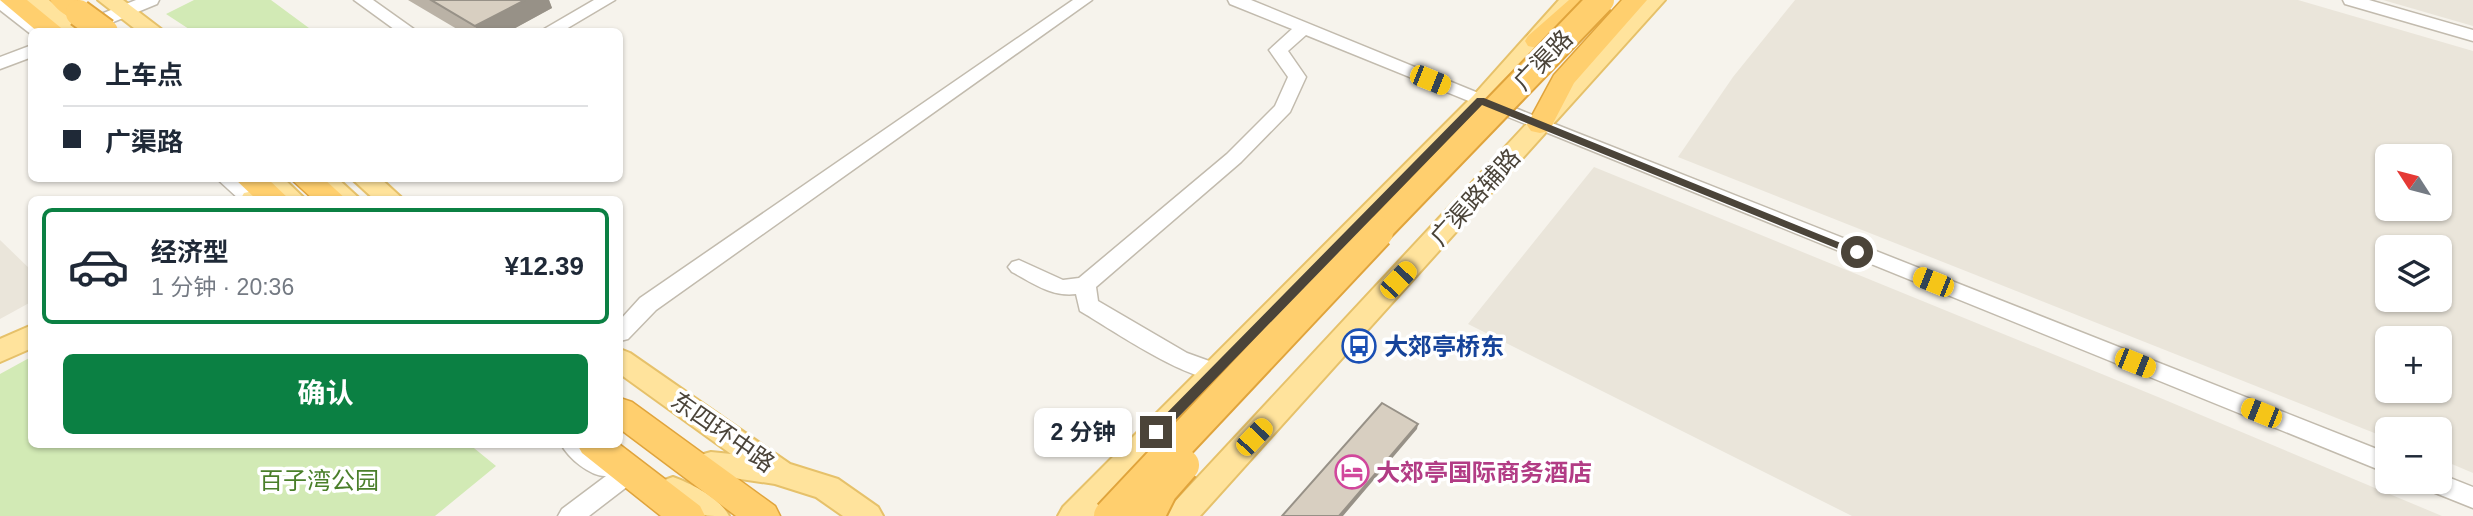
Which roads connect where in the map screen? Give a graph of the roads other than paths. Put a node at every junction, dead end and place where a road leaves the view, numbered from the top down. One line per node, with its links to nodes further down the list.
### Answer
1 (12, 0): 20 (highway)
2 (36, 0): 21 (main road)
3 (62, 0): 18 (highway, bridge)
4 (75, 0): 18 (main road)
5 (151, 0): 18 (street)
6 (362, 0): 24 (street)
7 (607, 0): 25 (street)
8 (1084, 0): 48 (street)
9 (1236, 0): 26 (street)
10 (1571, 0): 28 (main road, 广渠路)
11 (1583, 0): 28 (highway)
12 (1601, 0): 73 (highway, 广渠路, bridge)
13 (1619, 0): 74 (highway, 广渠路, bridge)
14 (1635, 0): 32 (highway)
15 (1654, 0): 32 (main road, 广渠路辅路)
16 (2351, 0): 27 (street)
17 (0, 2): 19 (street)
18 (112, 19): 22 (street); 23 (main road)
19 (33, 28)
20 (49, 28)
21 (71, 28)
22 (84, 28)
23 (141, 28)
24 (404, 28)
25 (554, 28)
26 (1304, 28): 31 (street); 46 (street)
27 (2473, 36)
28 (1537, 41): 31 (main road, 广渠路)
29 (28, 52): 30 (street)
30 (0, 64)
31 (1481, 101): 32 (street); 59 (main road, 广渠路)
32 (1540, 125): 60 (street); 75 (main road, 广渠路辅路)
33 (231, 182): 39 (street)
34 (253, 182): 40 (highway)
35 (271, 182): 41 (main road)
36 (309, 182): 42 (highway)
37 (325, 182): 43 (main road)
38 (368, 182): 44 (main road)
39 (248, 196)
40 (271, 196)
41 (289, 196)
42 (327, 196)
43 (344, 196)
44 (388, 196)
45 (1019, 267): 46 (street)
46 (1085, 285): 53 (street)
47 (28, 321): 49 (main road)
48 (623, 330)
49 (0, 336)
50 (28, 337): 51 (main road)
51 (0, 352)
52 (623, 362): 62 (main road, 东四环中路)
53 (1214, 372): 73 (main road)
54 (623, 399): 61 (main road, 东四环中路)
55 (623, 413): 69 (highway, 东四环中路)
56 (578, 448): 63 (street)
57 (599, 448): 66 (highway)
58 (617, 448): 66 (main road)
59 (1138, 452): 72 (main road, 广渠路); 73 (main road)
60 (2375, 458)
61 (711, 464): 62 (main road); 70 (main road, 东四环中路)
62 (780, 473): 71 (main road, 东四环中路)
63 (619, 479): 66 (street); 67 (street)
64 (2452, 490): 65 (street)
65 (2473, 498)
66 (679, 510): 68 (main road)
67 (571, 516)
68 (713, 516)
69 (762, 516)
70 (782, 516)
71 (867, 516)
72 (1074, 516)
73 (1113, 516)
74 (1148, 516)
75 (1181, 516)

